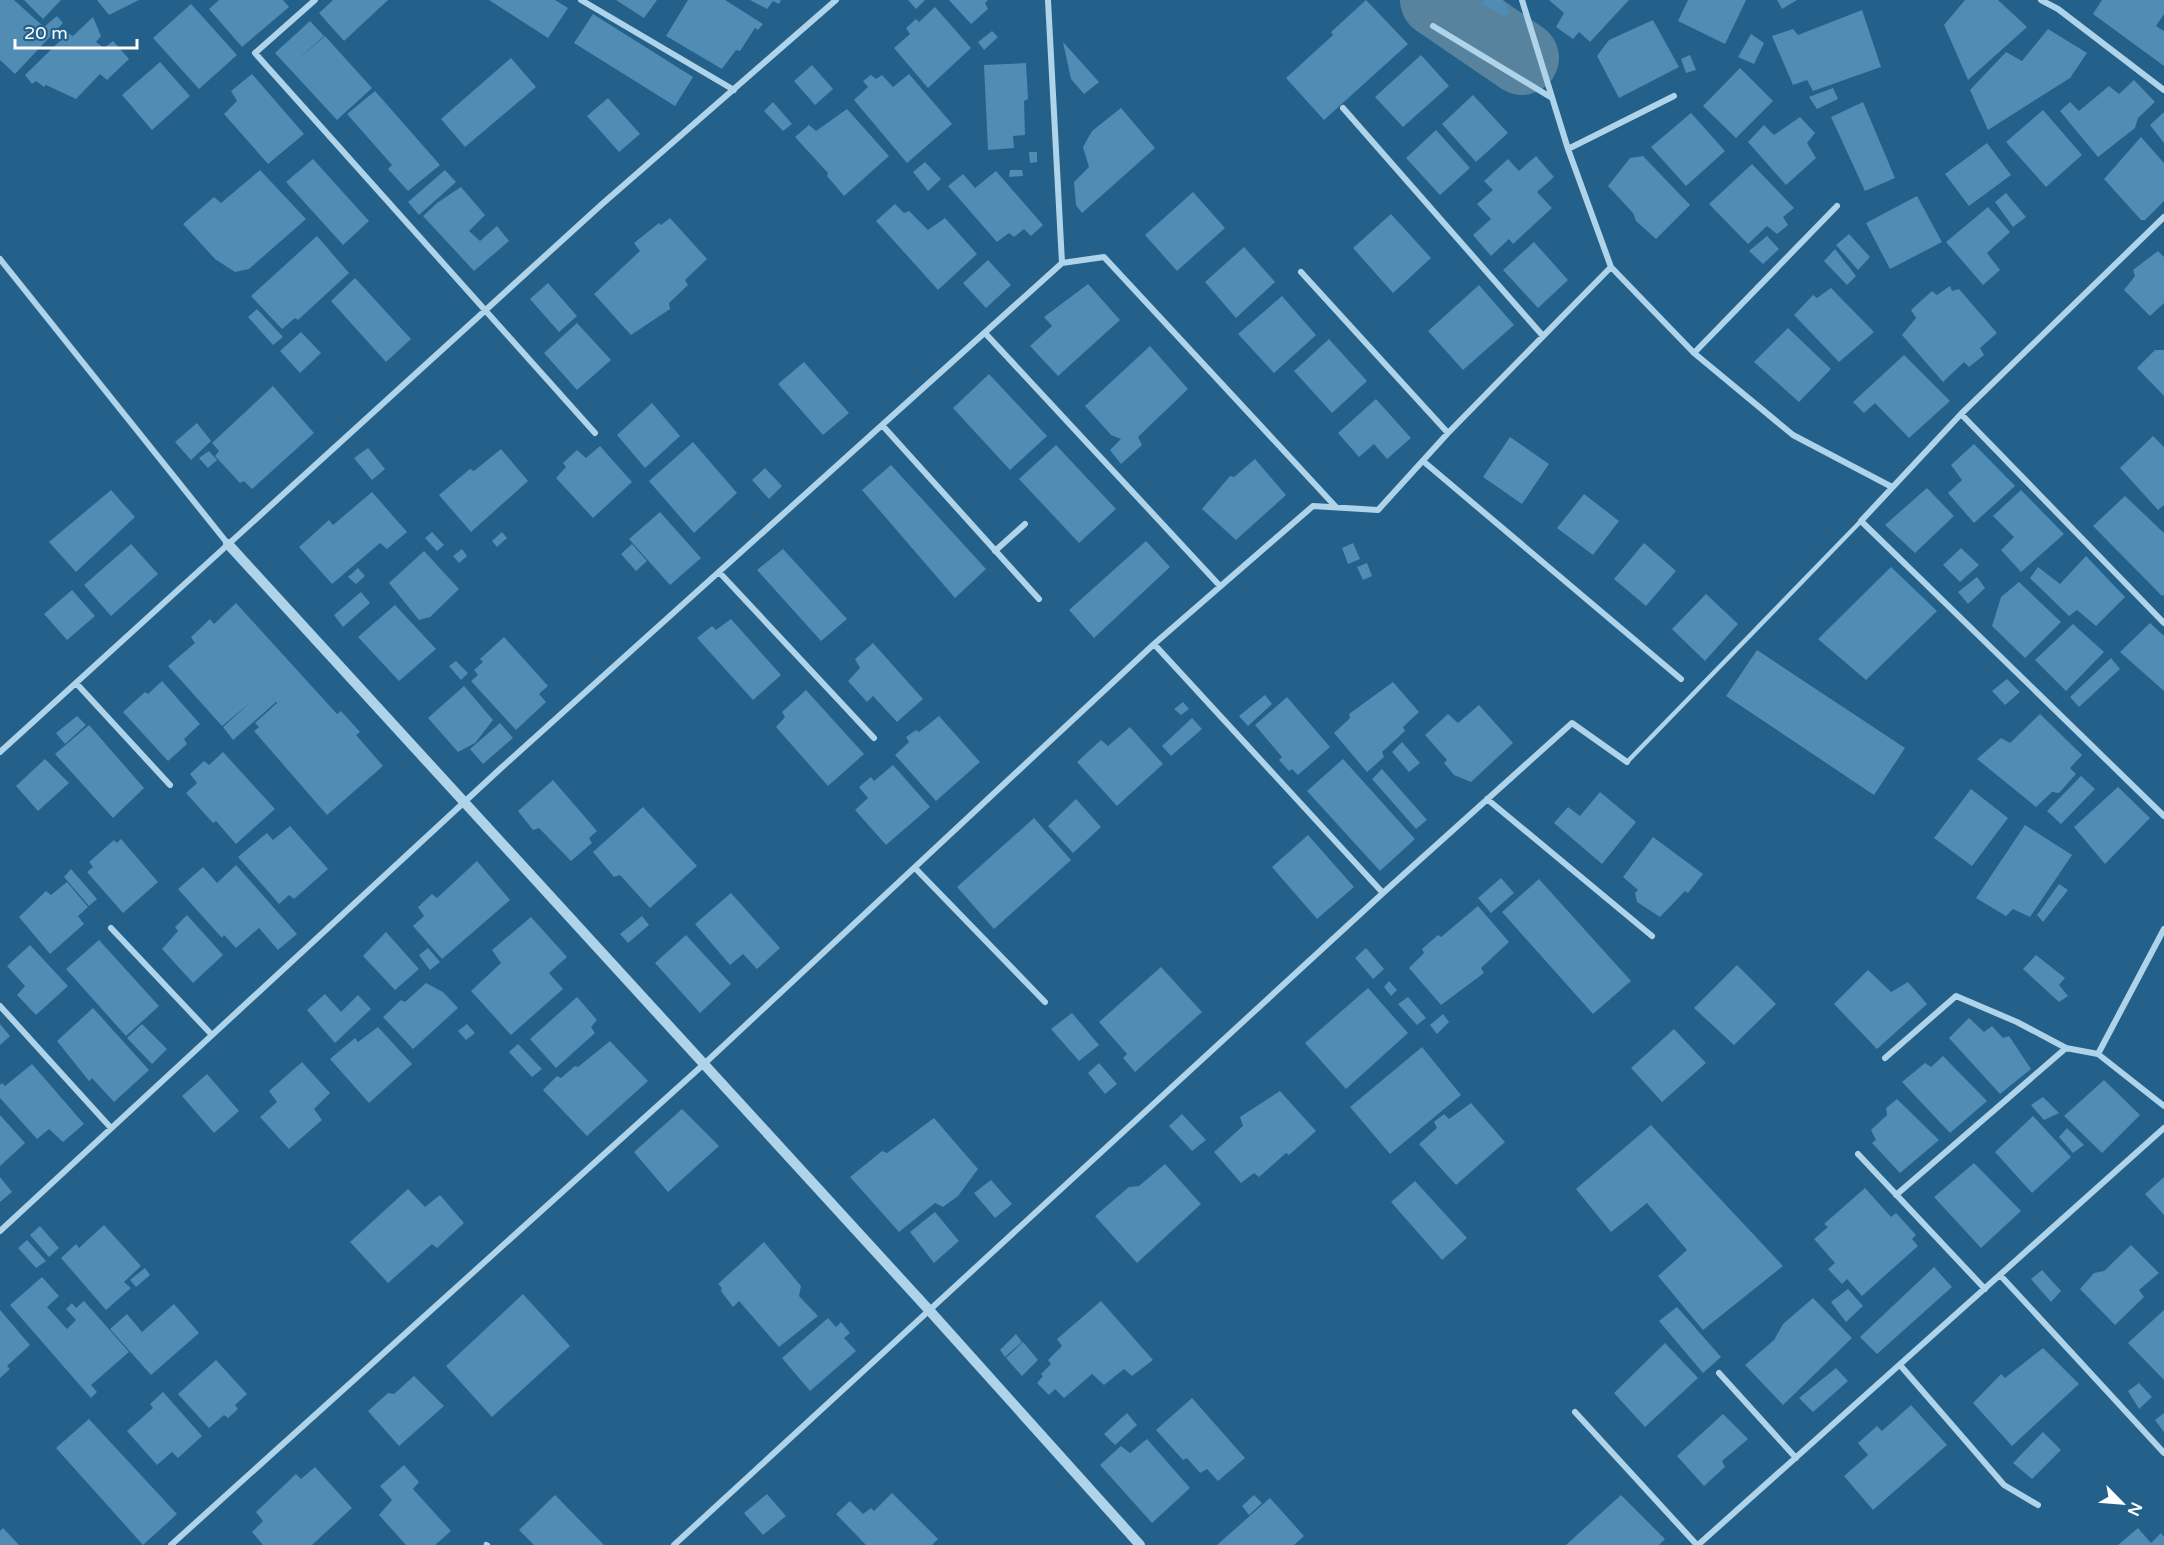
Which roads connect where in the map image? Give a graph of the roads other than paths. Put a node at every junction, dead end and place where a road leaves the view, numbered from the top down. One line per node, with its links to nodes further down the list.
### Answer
1 (315, 0): 20 (street)
2 (581, 0): 8 (street)
3 (836, 0): 8 (street)
4 (1048, 0): 17 (street)
5 (1522, 0): 11 (street)
6 (2042, 0): 9 (street)
7 (1433, 26): 11 (street)
8 (734, 90): 20 (street)
9 (2164, 90)
10 (1674, 96): 13 (street)
11 (1552, 98): 13 (street)
12 (1343, 108): 22 (street)
13 (1568, 149): 18 (street)
14 (1837, 206): 23 (street)
15 (2164, 216): 24 (street)
16 (0, 259): 33 (street)
17 (1062, 263): 21 (street); 30 (street)
18 (1611, 267): 22 (street); 23 (street)
19 (1301, 272): 27 (street)
20 (485, 310): 26 (street); 33 (street)
21 (985, 333): 25 (street); 36 (street)
22 (1543, 336): 27 (street)
23 (1694, 353): 29 (street)
24 (1962, 414): 29 (street); 38 (street)
25 (882, 425): 34 (street); 35 (street)
26 (595, 433)
27 (1448, 433): 28 (street)
28 (1423, 461): 30 (street); 40 (street)
29 (1892, 487): 31 (street)
30 (1336, 508): 36 (street)
31 (1861, 521): 44 (lane); 48 (street)
32 (1025, 524): 34 (street)
33 (228, 544): 41 (street); 47 (street)
34 (995, 550): 37 (street)
35 (719, 572): 42 (street); 47 (street)
36 (1220, 586): 39 (street)
37 (1039, 599)
38 (2164, 623)
39 (1154, 644): 49 (street); 50 (street)
40 (1681, 679)
41 (76, 683): 43 (street); 45 (street)
42 (874, 738)
43 (0, 752)
44 (1627, 762): 46 (street)
45 (170, 785)
46 (1487, 799): 50 (street); 53 (street)
47 (465, 803): 56 (street); 60 (street)
48 (2164, 816)
49 (915, 868): 54 (street); 60 (street)
50 (1383, 893): 69 (street)
51 (111, 928): 56 (street)
52 (2164, 929): 58 (street)
53 (1652, 936)
54 (1046, 1002)
55 (0, 1006): 62 (street)
56 (212, 1035): 62 (street)
57 (2066, 1048): 58 (street); 59 (street); 65 (street)
58 (2098, 1054): 61 (street)
59 (1885, 1059)
60 (704, 1064): 69 (street); 76 (street)
61 (2164, 1106)
62 (111, 1128): 66 (street)
63 (2164, 1128): 67 (street)
64 (1858, 1154): 65 (street)
65 (1896, 1195): 68 (street)
66 (0, 1231)
67 (2000, 1275): 68 (street); 73 (street)
68 (1985, 1289): 70 (street)
69 (929, 1310): 77 (street); 78 (street)
70 (1899, 1365): 74 (street); 75 (street)
71 (1719, 1373): 74 (street)
72 (1575, 1412): 79 (street)
73 (2164, 1453)
74 (1796, 1458): 79 (street)
75 (2038, 1505)
76 (171, 1545)
77 (674, 1545)
78 (1140, 1545)
79 (1697, 1545)

